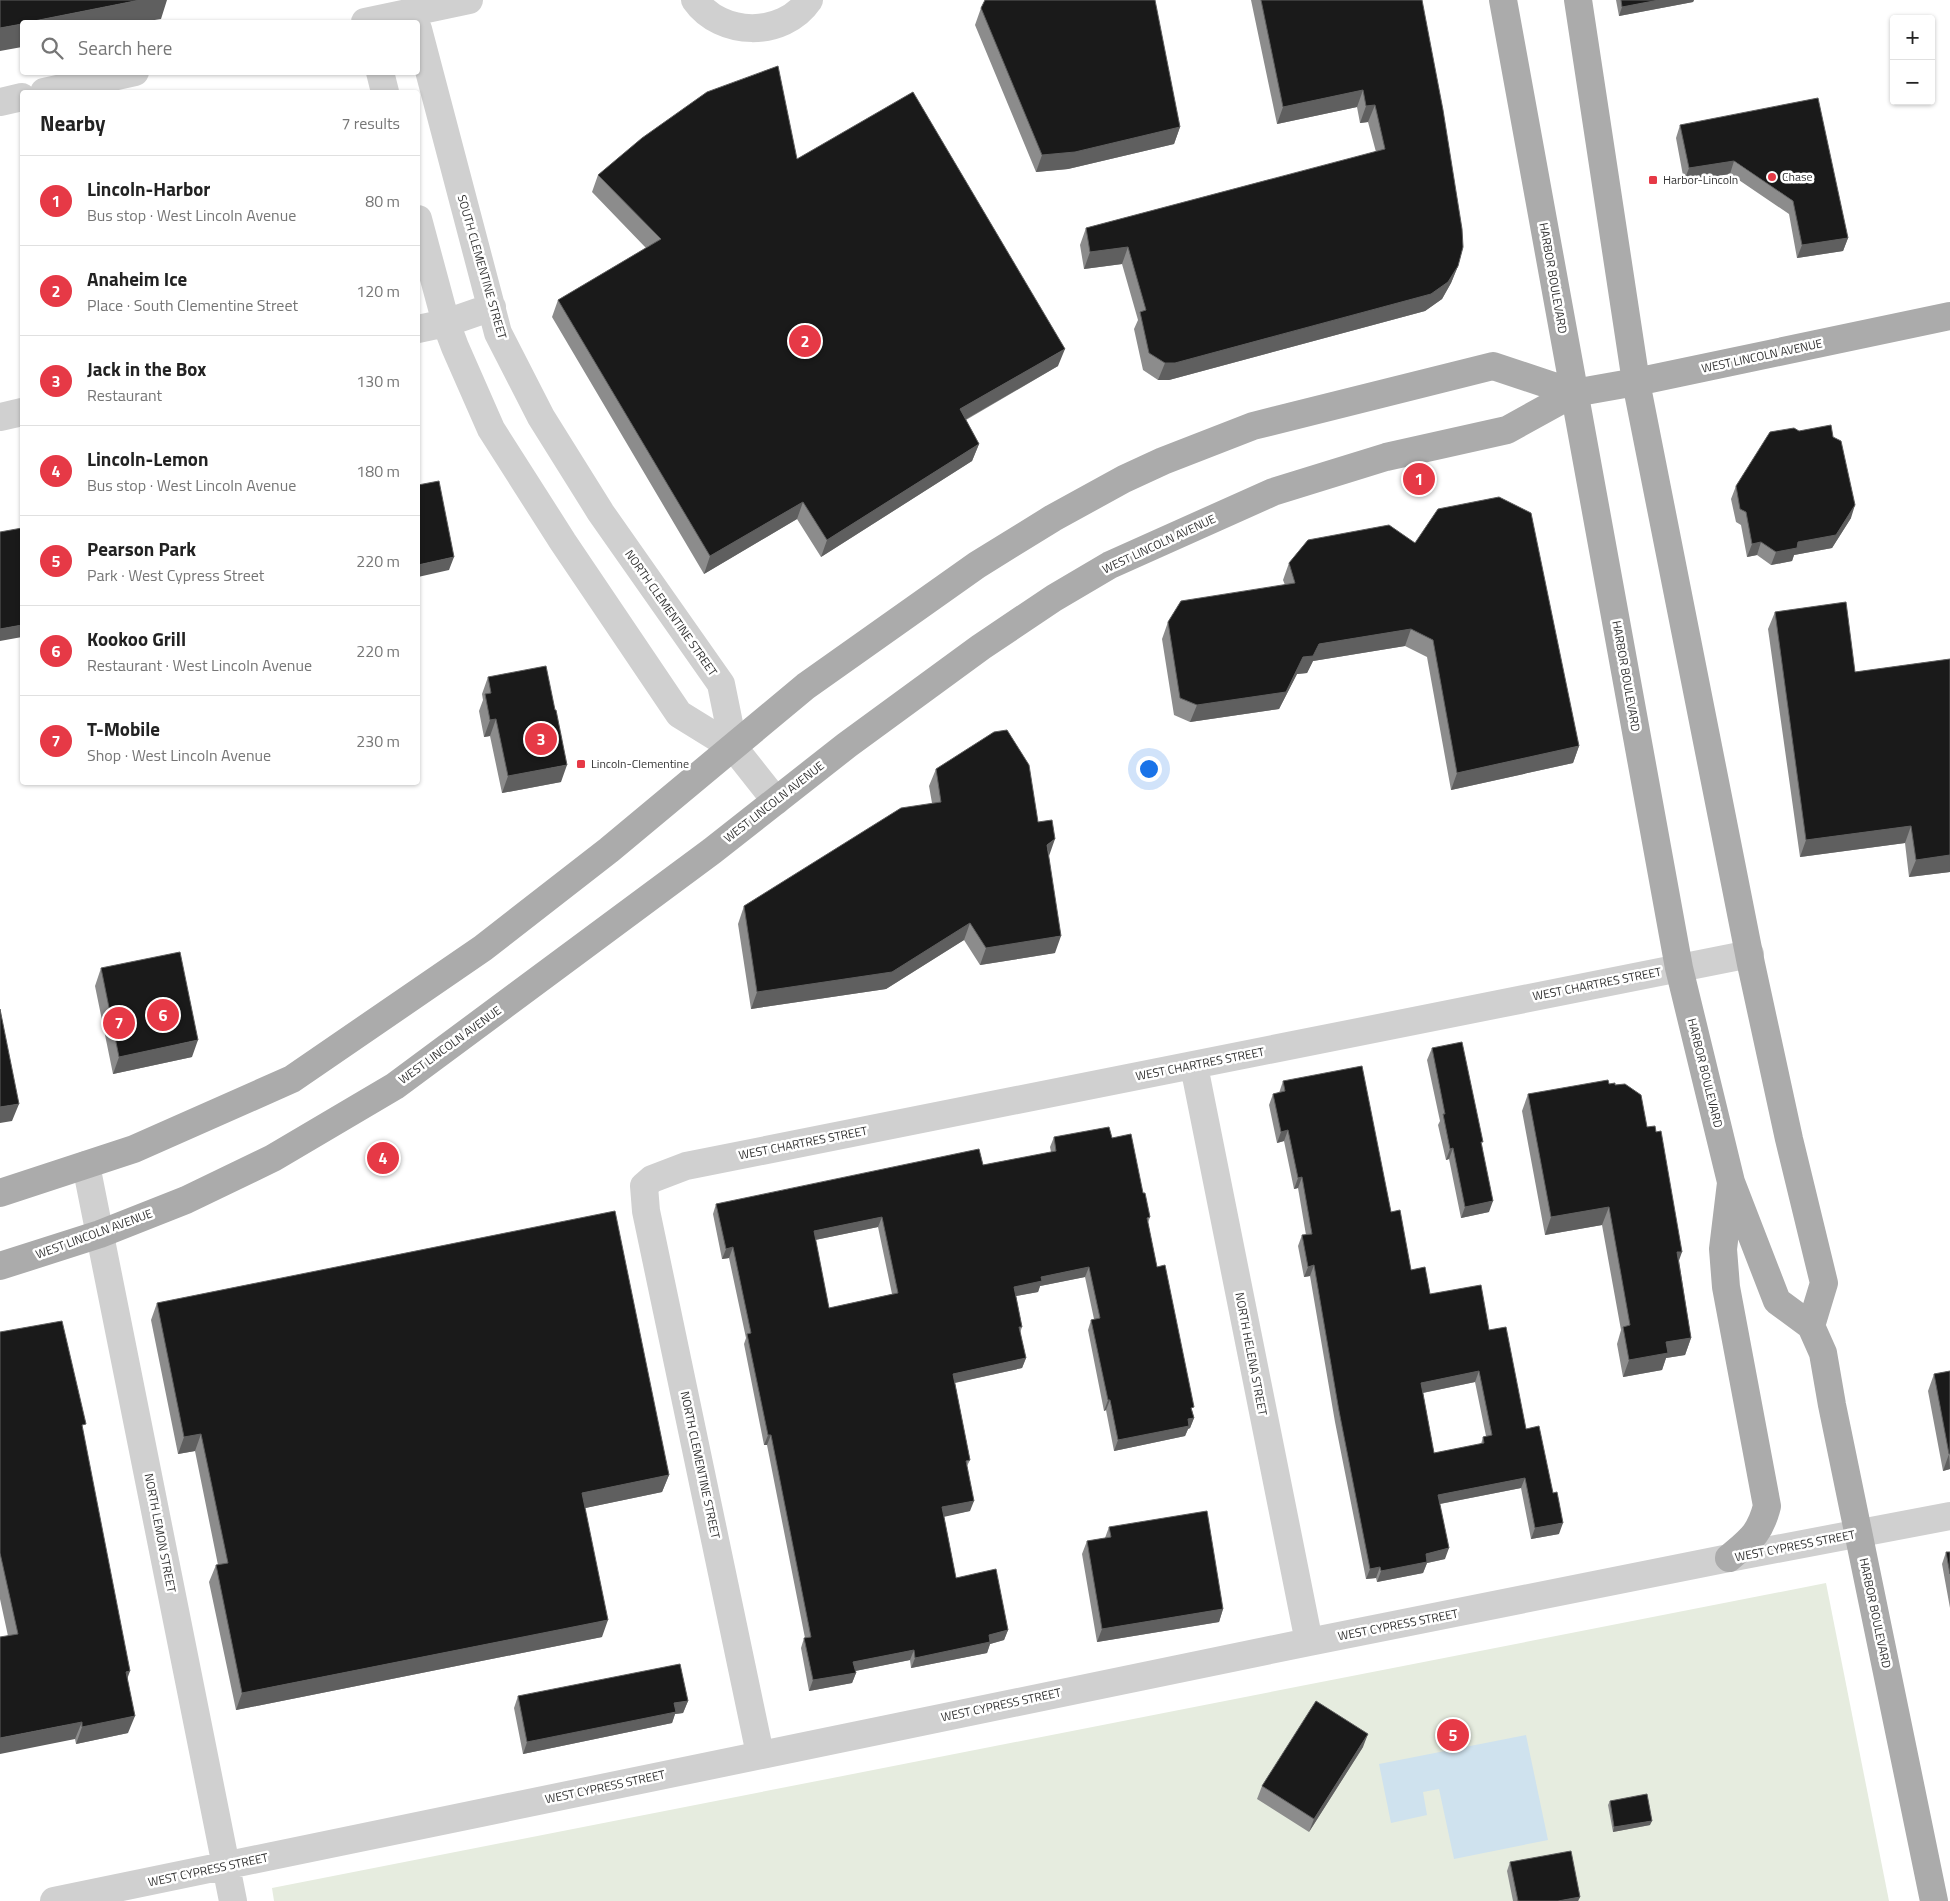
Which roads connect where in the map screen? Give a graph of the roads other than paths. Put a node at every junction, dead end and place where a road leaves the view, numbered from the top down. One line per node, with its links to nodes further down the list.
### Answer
1 (469, 0): 6 (street)
2 (695, 0): 3 (street)
3 (809, 0)
4 (1503, 0): 21 (main road, HARBOR BOULEVARD)
5 (1578, 0): 20 (main road)
6 (414, 16): 7 (street)
7 (367, 17)
8 (420, 38): 16 (street, SOUTH CLEMENTINE STREET)
9 (122, 75): 11 (street)
10 (381, 75): 12 (street)
11 (53, 90)
12 (385, 90)
13 (20, 97): 14 (street)
14 (0, 102)
15 (420, 226): 18 (street)
16 (492, 307): 18 (street); 24 (street, SOUTH CLEMENTINE STREET)
17 (1950, 316): 20 (main road, WEST LINCOLN AVENUE)
18 (446, 323): 19 (street); 25 (street, NORTH CLEMENTINE STREET)
19 (420, 329)
20 (1636, 382): 21 (main road, WEST LINCOLN AVENUE); 27 (main road)
21 (1574, 393): 25 (main road, WEST LINCOLN AVENUE); 26 (main road, WEST LINCOLN AVENUE); 28 (main road, HARBOR BOULEVARD)
22 (20, 412): 23 (street)
23 (0, 417)
24 (601, 513): 25 (street, NORTH CLEMENTINE STREET)
25 (734, 748): 26 (street, NORTH CLEMENTINE STREET); 30 (main road, WEST LINCOLN AVENUE)
26 (776, 801): 34 (main road, WEST LINCOLN AVENUE)
27 (1750, 954): 28 (street, WEST CHARTRES STREET); 36 (main road)
28 (1679, 968): 29 (street, WEST CHARTRES STREET); 32 (main road, HARBOR BOULEVARD)
29 (1194, 1066): 31 (street, WEST CHARTRES STREET); 40 (street, NORTH HELENA STREET)
30 (86, 1165): 33 (main road, WEST LINCOLN AVENUE); 34 (street, NORTH LEMON STREET)
31 (652, 1179): 41 (street, NORTH CLEMENTINE STREET)
32 (1732, 1182): 36 (main road, HARBOR BOULEVARD); 39 (main road)
33 (0, 1194)
34 (100, 1234): 35 (main road, WEST LINCOLN AVENUE); 42 (street, NORTH LEMON STREET)
35 (0, 1266)
36 (1811, 1326): 38 (main road, HARBOR BOULEVARD)
37 (1950, 1516): 38 (street, WEST CYPRESS STREET)
38 (1859, 1534): 39 (street, WEST CYPRESS STREET); 45 (main road, HARBOR BOULEVARD)
39 (1729, 1558): 40 (street, WEST CYPRESS STREET)
40 (1309, 1642): 41 (street, WEST CYPRESS STREET)
41 (760, 1754): 42 (street, WEST CYPRESS STREET)
42 (226, 1866): 43 (street, WEST CYPRESS STREET); 44 (street, NORTH LEMON STREET)
43 (54, 1901)
44 (233, 1901)
45 (1934, 1901)

